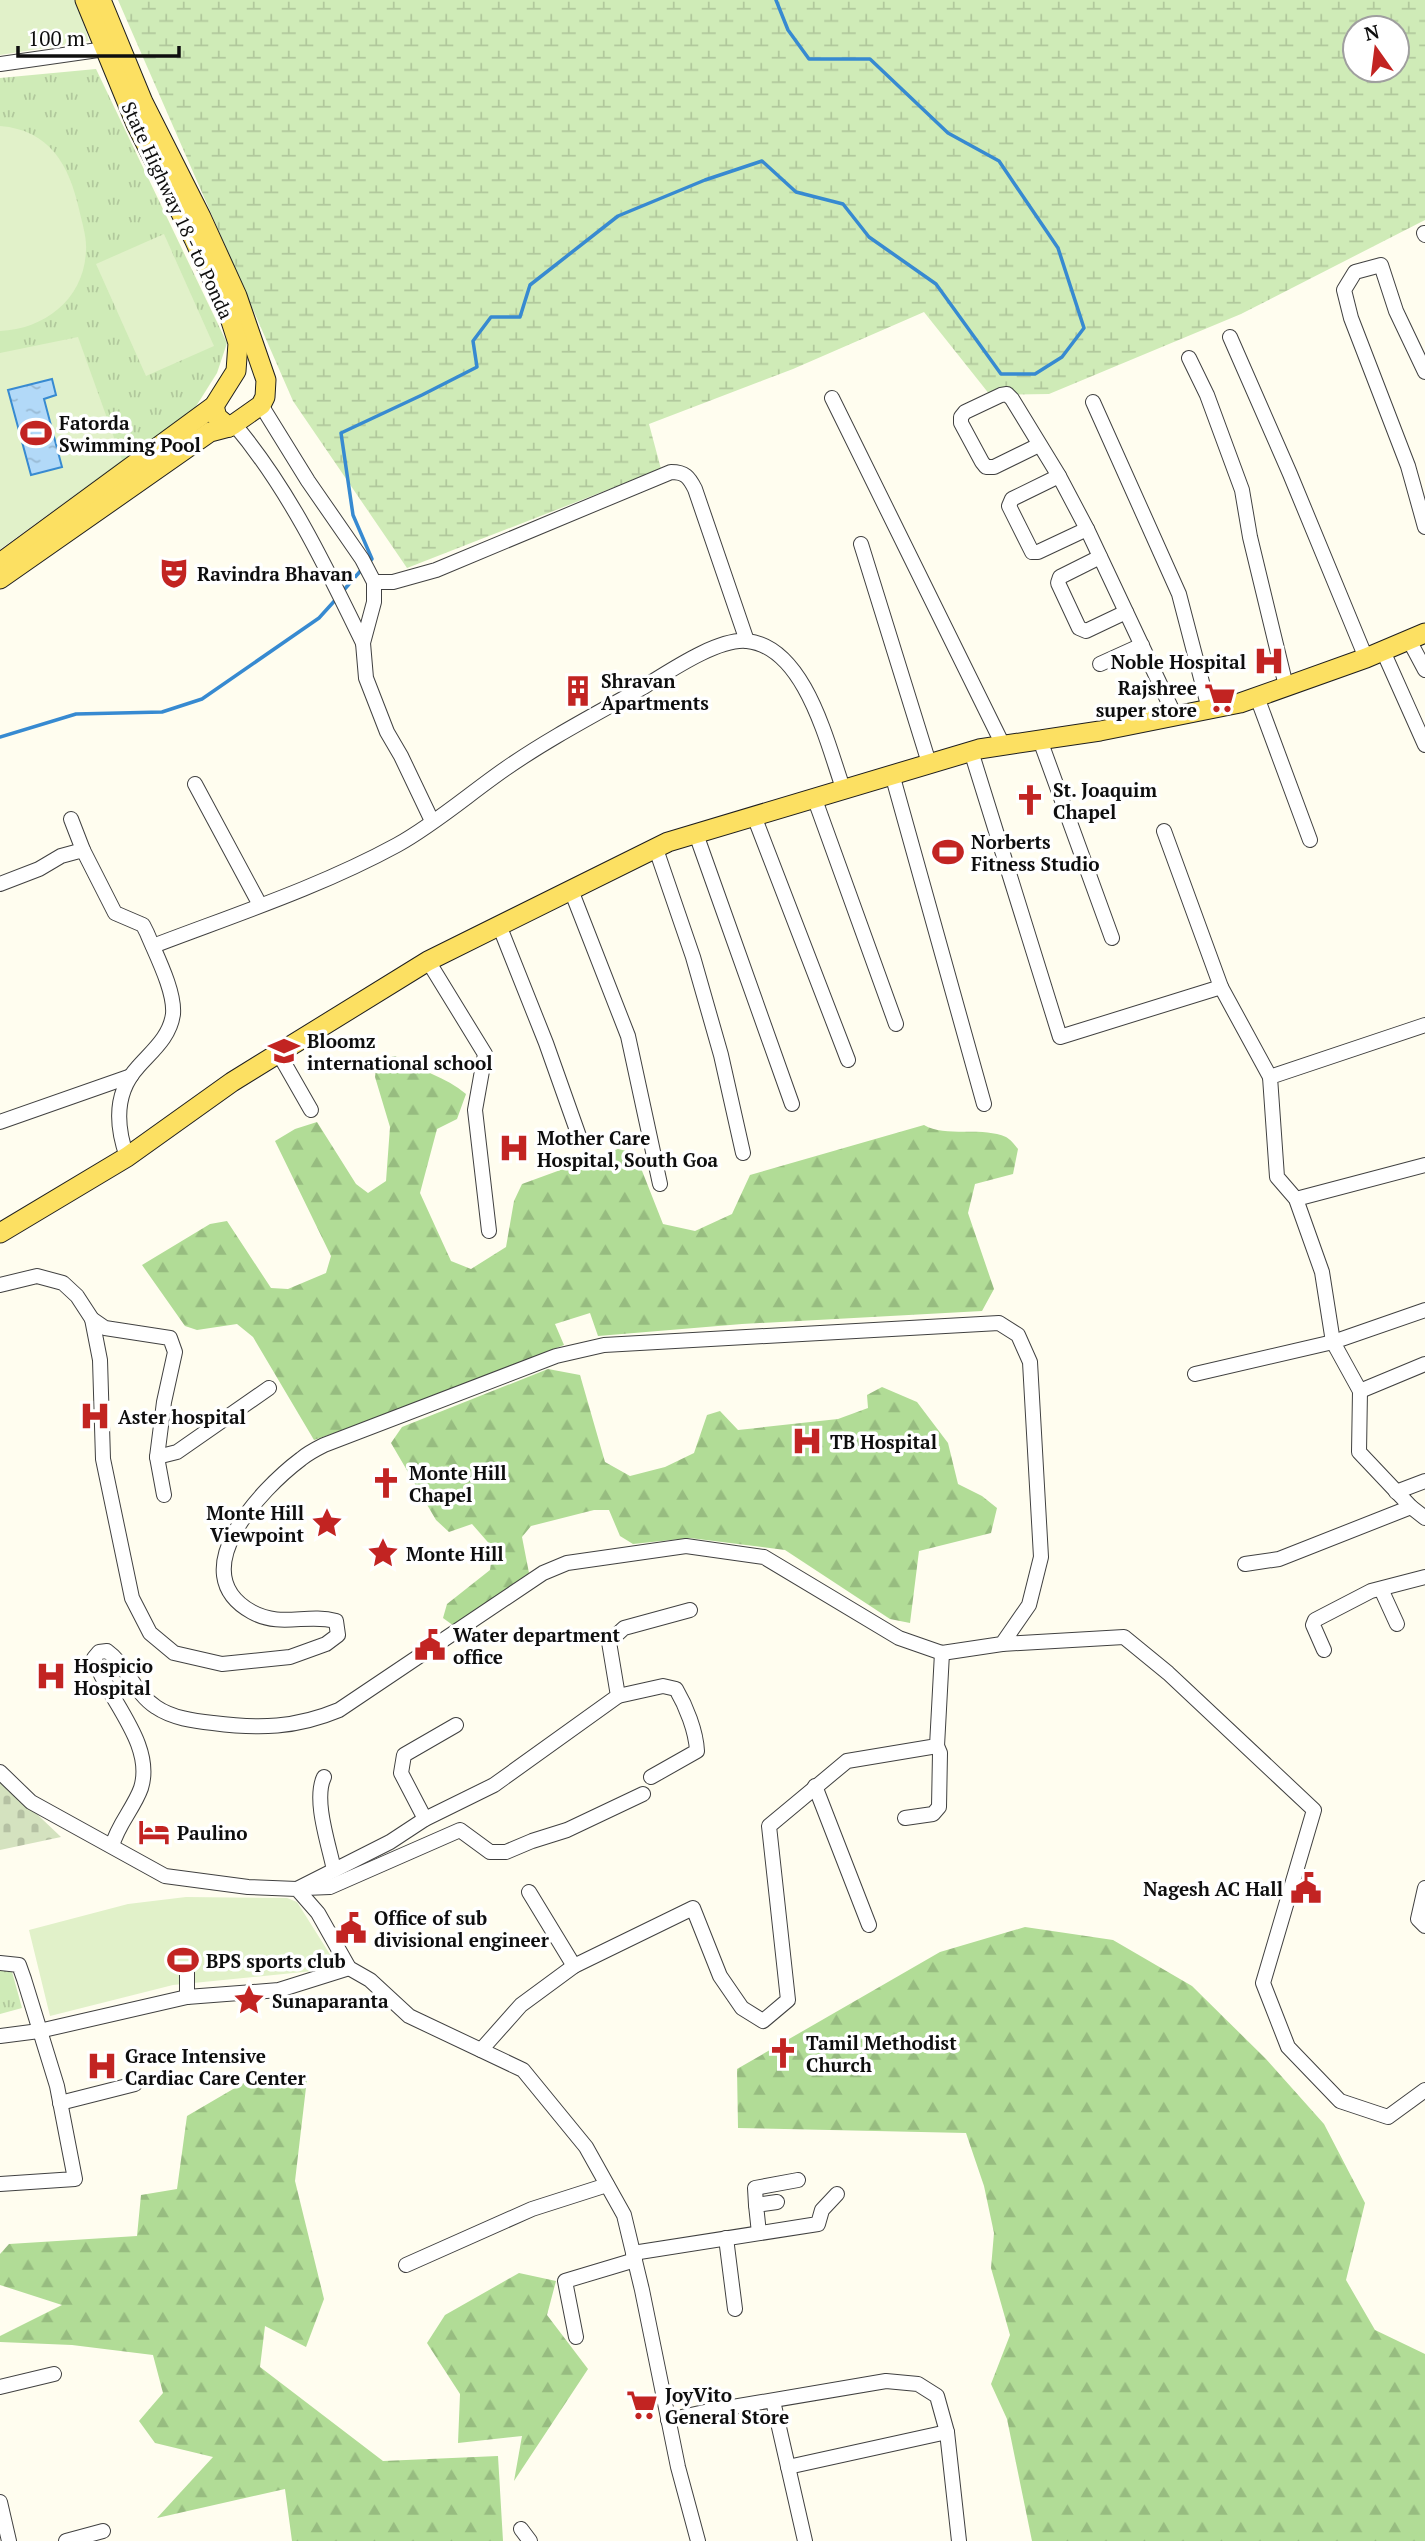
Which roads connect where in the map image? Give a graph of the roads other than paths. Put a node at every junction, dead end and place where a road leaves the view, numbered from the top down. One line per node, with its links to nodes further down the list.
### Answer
1 (85, 0): 3 (main road, State Highway 18 - to Ponda)
2 (101, 0): 9 (main road, State Highway 18 - to Ponda)
3 (105, 49): 4 (street); 8 (main road, State Highway 18 - to Ponda)
4 (0, 64)
5 (1230, 337): 28 (street)
6 (1188, 358): 31 (street)
7 (1425, 372): 16 (street)
8 (227, 387): 9 (main road); 12 (main road, State Highway 18 - to Ponda)
9 (264, 398): 13 (main road); 21 (street)
10 (832, 398): 36 (street)
11 (1093, 402): 33 (street)
12 (214, 406): 13 (main road); 20 (main road, State Highway 18 - to Ponda)
13 (231, 426): 22 (main road); 26 (street)
14 (1039, 445): 14 (street); 15 (street)
15 (1059, 476): 17 (street); 17 (street)
16 (1425, 527)
17 (1087, 529): 19 (street)
18 (861, 544): 39 (street)
19 (1100, 557): 23 (street); 23 (street)
20 (0, 563)
21 (371, 578): 25 (street); 26 (street)
22 (0, 579)
23 (1126, 612): 27 (street)
24 (1417, 636): 28 (main road); 30 (street)
25 (747, 641): 42 (street); 46 (street)
26 (363, 643): 46 (street)
27 (1142, 645): 29 (street); 34 (street)
28 (1374, 655): 31 (main road); 37 (street)
29 (1100, 664)
30 (1425, 670)
31 (1286, 687): 32 (main road)
32 (1257, 697): 33 (main road); 49 (street)
33 (1209, 709): 34 (main road)
34 (1175, 716): 35 (main road)
35 (1040, 740): 36 (main road); 56 (street)
36 (1003, 745): 38 (main road)
37 (1425, 745)
38 (971, 751): 39 (main road); 59 (street)
39 (929, 763): 40 (main road)
40 (892, 774): 42 (main road); 67 (street)
41 (195, 784): 54 (street)
42 (843, 788): 43 (main road)
43 (814, 797): 44 (main road); 60 (street)
44 (754, 816): 48 (main road); 63 (street)
45 (71, 819): 51 (street)
46 (432, 821): 54 (street)
47 (1164, 831): 59 (street)
48 (696, 834): 50 (main road); 66 (street)
49 (1310, 840)
50 (656, 849): 53 (main road); 71 (street)
51 (83, 850): 52 (street); 57 (street)
52 (0, 884)
53 (571, 890): 55 (main road); 74 (street)
54 (260, 905): 57 (street)
55 (499, 925): 58 (main road); 70 (street)
56 (1112, 938)
57 (153, 946): 64 (street)
58 (428, 961): 62 (main road); 76 (street)
59 (1221, 987): 65 (street)
60 (896, 1024)
61 (1425, 1025): 65 (street)
62 (279, 1054): 68 (street); 72 (main road)
63 (849, 1060)
64 (131, 1076): 69 (street); 72 (street)
65 (1270, 1077): 75 (street)
66 (792, 1104)
67 (984, 1104)
68 (311, 1110)
69 (0, 1122)
70 (580, 1139)
71 (743, 1153)
72 (127, 1157): 77 (main road)
73 (1425, 1165): 75 (street)
74 (660, 1184)
75 (1296, 1199): 81 (street)
76 (489, 1231)
77 (0, 1233)
78 (0, 1285): 80 (street)
79 (1425, 1310): 81 (street)
80 (92, 1319): 86 (street); 97 (street)
81 (1333, 1342): 83 (street); 85 (street)
82 (1425, 1364): 85 (street)
83 (1195, 1374)
84 (269, 1388): 86 (street)
85 (1360, 1391): 88 (street)
86 (158, 1457): 89 (street)
87 (1425, 1481): 88 (street)
88 (1396, 1492): 90 (street)
89 (164, 1495)
90 (1411, 1507): 91 (street); 92 (street)
91 (1425, 1518)
92 (1245, 1564)
93 (1425, 1577): 94 (street)
94 (1381, 1589): 96 (street); 98 (street)
95 (690, 1610): 100 (street)
96 (1397, 1624)
97 (1002, 1644): 99 (street); 126 (street)
98 (1324, 1650)
99 (942, 1653): 102 (street); 110 (street)
100 (618, 1696): 105 (street); 109 (street)
101 (456, 1725): 109 (street)
102 (937, 1746): 106 (street); 108 (street)
103 (0, 1772): 110 (street)
104 (324, 1777): 111 (street)
105 (651, 1777)
106 (815, 1786): 115 (street); 118 (street)
107 (643, 1794): 113 (street)
108 (905, 1818)
109 (425, 1819): 111 (street)
110 (112, 1846): 113 (street)
111 (334, 1870): 113 (street)
112 (1425, 1888): 116 (street)
113 (297, 1889): 119 (street)
114 (529, 1892): 118 (street)
115 (870, 1925)
116 (1425, 1926)
117 (0, 1963): 122 (street)
118 (574, 1966): 124 (street)
119 (349, 1968): 121 (street); 124 (street)
120 (187, 1972): 121 (street)
121 (187, 1997): 122 (street)
122 (39, 2031): 123 (street); 127 (street)
123 (0, 2036)
124 (481, 2050): 130 (street)
125 (135, 2084): 127 (street)
126 (1425, 2090)
127 (60, 2103): 129 (street)
128 (798, 2180): 133 (street)
129 (0, 2184)
130 (607, 2185): 136 (street); 137 (street)
131 (837, 2194): 134 (street)
132 (777, 2202): 133 (street)
133 (756, 2205): 134 (street)
134 (759, 2233): 135 (street)
135 (726, 2238): 136 (street); 138 (street)
136 (634, 2257): 139 (street); 143 (street)
137 (406, 2265)
138 (735, 2309)
139 (576, 2336)
140 (54, 2374): 141 (street)
141 (0, 2387)
142 (773, 2401): 143 (street); 144 (street); 145 (street)
143 (668, 2420): 150 (street)
144 (947, 2431): 145 (street); 152 (street)
145 (788, 2466): 151 (street)
146 (0, 2502): 148 (street)
147 (103, 2531): 149 (street)
148 (9, 2541)
149 (66, 2541)
150 (698, 2541)
151 (805, 2541)
152 (959, 2541)

